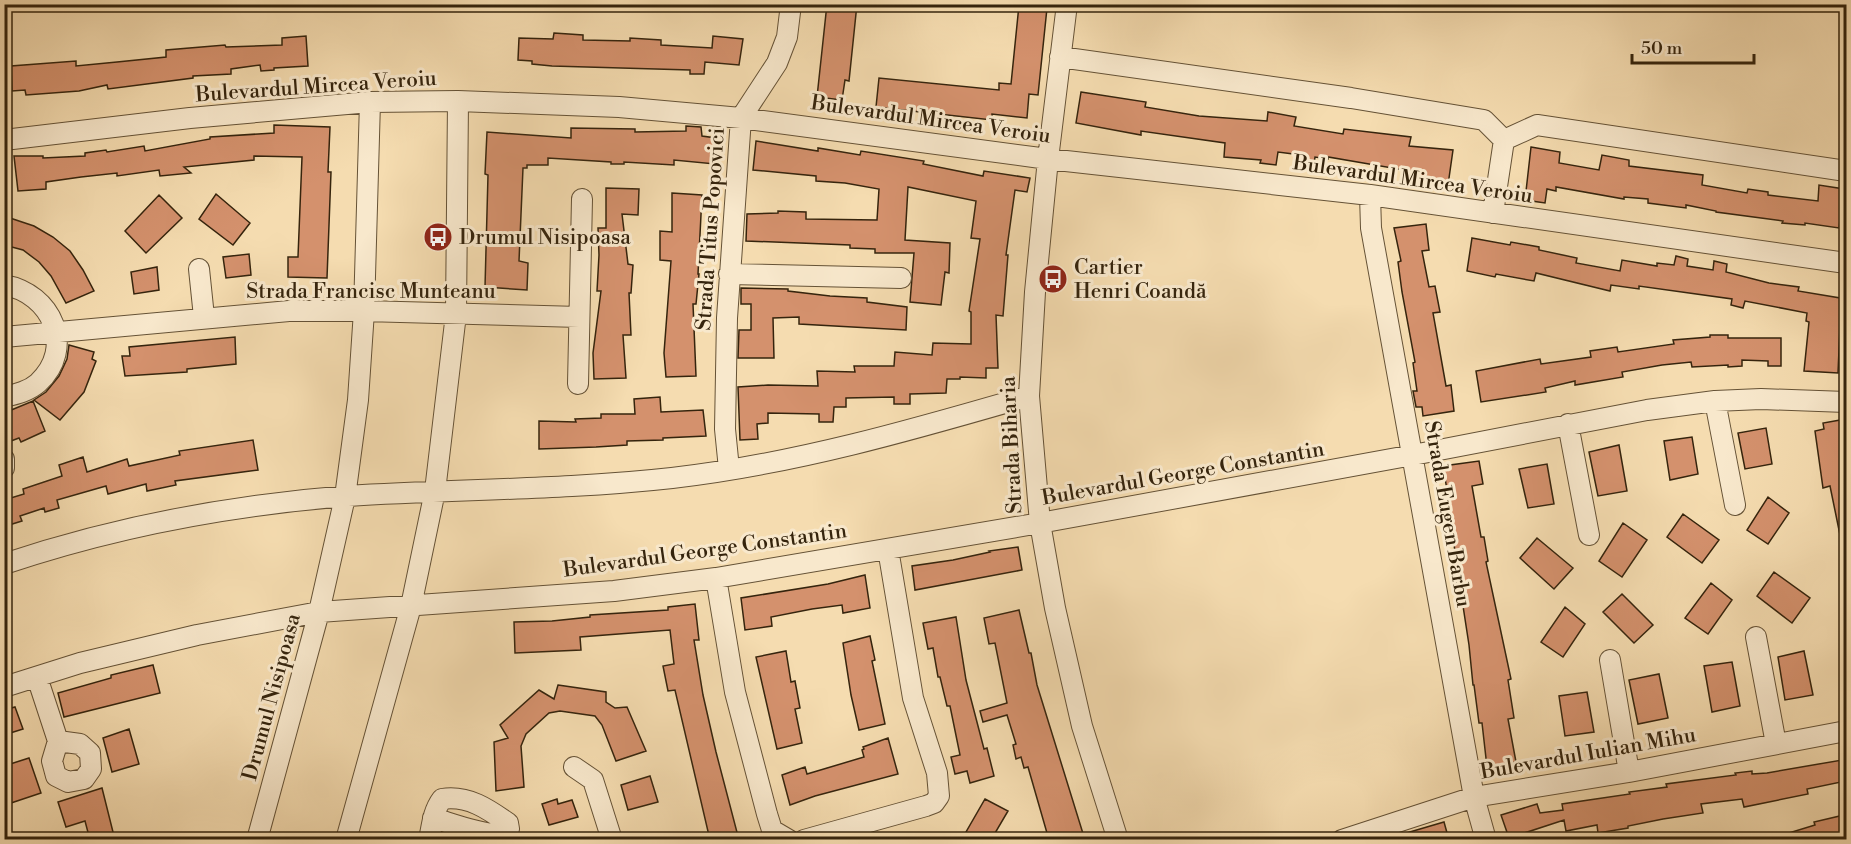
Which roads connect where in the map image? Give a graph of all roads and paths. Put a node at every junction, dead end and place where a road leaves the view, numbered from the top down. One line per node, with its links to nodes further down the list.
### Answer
1 (791, 4): 6 (street, Strada Titus Popovici)
2 (1067, 4): 3 (street, Strada Biharia)
3 (1060, 57): 8 (street); 9 (street, Strada Biharia)
4 (458, 101): 5 (street, Bulevardul Mircea Veroiu); 6 (street, Bulevardul Mircea Veroiu); 20 (street)
5 (370, 102): 7 (street, Bulevardul Mircea Veroiu); 19 (street, Drumul Nisipoasa)
6 (741, 118): 9 (street, Bulevardul Mircea Veroiu); 16 (street, Strada Titus Popovici)
7 (4, 140)
8 (1504, 140): 10 (street); 13 (street)
9 (1048, 159): 11 (street, Bulevardul Mircea Veroiu); 26 (street, Strada Biharia)
10 (1846, 171)
11 (1370, 195): 13 (street, Bulevardul Mircea Veroiu); 31 (street, Strada Eugen Barbu)
12 (582, 200): 22 (street)
13 (1493, 213): 14 (street, Bulevardul Mircea Veroiu)
14 (1846, 263)
15 (199, 269): 21 (street)
16 (729, 274): 17 (street); 34 (street, Strada Titus Popovici)
17 (901, 278)
18 (4, 285): 23 (street)
19 (364, 311): 20 (street, Strada Francisc Munteanu); 21 (street, Strada Francisc Munteanu); 36 (street, Drumul Nisipoasa)
20 (456, 314): 22 (street, Strada Francisc Munteanu); 35 (street)
21 (204, 317): 23 (street, Strada Francisc Munteanu)
22 (579, 317): 25 (street)
23 (56, 332): 24 (street, Strada Francisc Munteanu); 27 (street)
24 (4, 337)
25 (578, 384)
26 (1029, 396): 34 (street); 38 (street, Strada Biharia)
27 (4, 398)
28 (1714, 401): 29 (street); 30 (street); 37 (street)
29 (1846, 402)
30 (1568, 424): 31 (street); 39 (street)
31 (1413, 455): 38 (street, Bulevardul George Constantin); 54 (street, Strada Eugen Barbu)
32 (4, 459): 33 (street)
33 (4, 468)
34 (729, 469): 35 (street)
35 (435, 491): 36 (street); 43 (street)
36 (345, 497): 41 (street); 44 (street, Drumul Nisipoasa)
37 (1735, 505)
38 (1040, 523): 40 (street, Bulevardul George Constantin); 62 (street, Strada Biharia)
39 (1589, 535)
40 (888, 549): 42 (street, Bulevardul George Constantin); 61 (street)
41 (4, 564)
42 (716, 578): 43 (street, Bulevardul George Constantin); 60 (street)
43 (411, 606): 44 (street, Bulevardul George Constantin); 57 (street)
44 (319, 612): 47 (street, Bulevardul George Constantin); 56 (street, Drumul Nisipoasa)
45 (1756, 638): 51 (street)
46 (1610, 660): 53 (street)
47 (37, 677): 48 (street, Bulevardul George Constantin); 50 (street)
48 (4, 687)
49 (1846, 731): 51 (street, Bulevardul Iulian Mihu)
50 (58, 741)
51 (1776, 744): 53 (street, Bulevardul Iulian Mihu)
52 (574, 766): 59 (street)
53 (1629, 772): 54 (street, Bulevardul Iulian Mihu)
54 (1474, 797): 63 (street, Bulevardul Iulian Mihu); 64 (street, Strada Eugen Barbu)
55 (433, 818): 58 (street)
56 (257, 840)
57 (346, 840)
58 (429, 840)
59 (612, 840)
60 (789, 840)
61 (804, 840)
62 (1118, 840)
63 (1342, 840)
64 (1486, 840)

